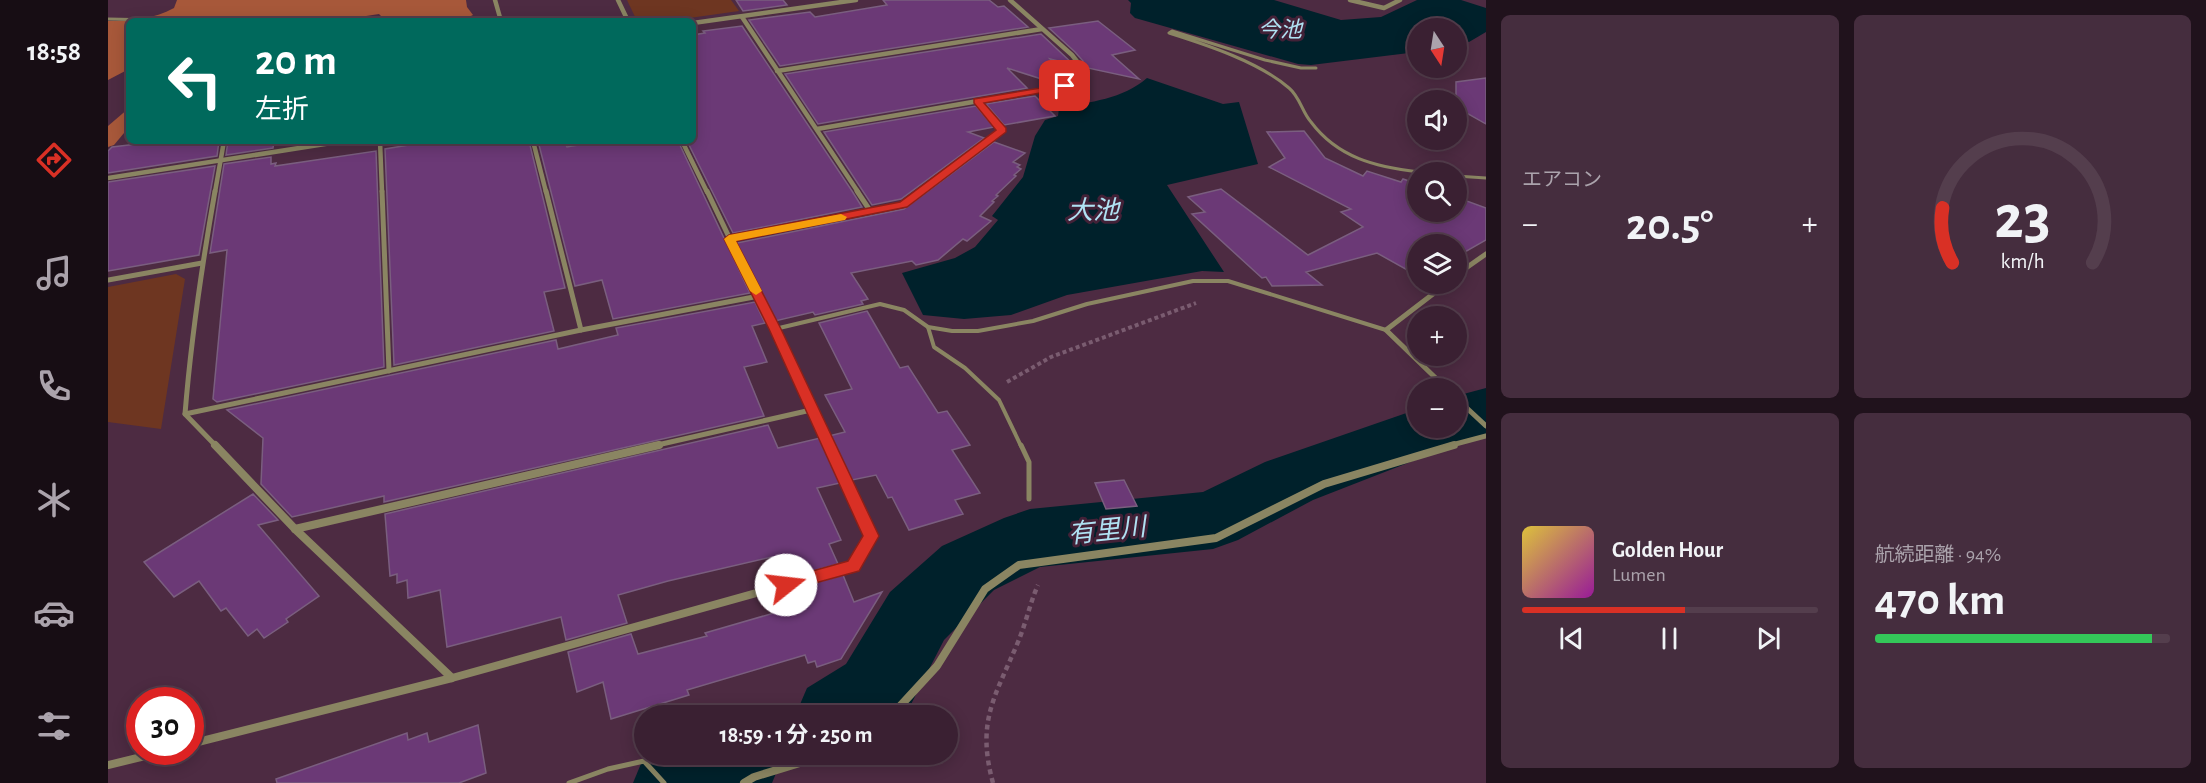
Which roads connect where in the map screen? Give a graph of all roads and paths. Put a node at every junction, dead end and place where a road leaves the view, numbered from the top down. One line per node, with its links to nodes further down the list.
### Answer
1 (495, 0): 8 (street)
2 (618, 0): 9 (street)
3 (856, 0): 7 (street)
4 (1010, 0): 13 (street)
5 (1350, 0): 6 (street)
6 (1400, 0)
7 (742, 17): 12 (street); 15 (street)
8 (500, 18)
9 (627, 18)
10 (108, 19): 11 (lane)
11 (126, 19)
12 (696, 24)
13 (1042, 29): 15 (street); 16 (street)
14 (1316, 68): 24 (lane)
15 (777, 71): 17 (street)
16 (978, 101): 17 (street); 28 (street)
17 (817, 129): 28 (street)
18 (224, 144): 23 (street)
19 (325, 144): 23 (street)
20 (380, 144): 41 (street)
21 (534, 144): 39 (street)
22 (683, 144): 29 (street)
23 (222, 160): 26 (street); 31 (street)
24 (1407, 171)
25 (1467, 177): 27 (lane)
26 (108, 178)
27 (1486, 178)
28 (871, 212): 29 (street)
29 (729, 239): 35 (street)
30 (1486, 254): 32 (street)
31 (202, 263): 33 (street); 46 (street)
32 (1467, 268)
33 (108, 280)
34 (1433, 294): 40 (street)
35 (759, 296): 38 (street); 39 (street)
36 (1203, 300): 43 (path)
37 (928, 327): 38 (lane); 40 (lane); 43 (lane)
38 (775, 329): 45 (street)
39 (581, 330): 41 (street)
40 (1386, 330): 42 (street)
41 (390, 371): 46 (street)
42 (1436, 378)
43 (994, 395): 49 (lane)
44 (1467, 408): 47 (street)
45 (811, 410): 50 (street); 52 (street)
46 (185, 414): 50 (street)
47 (1486, 426)
48 (1486, 436): 51 (street)
49 (1029, 498)
50 (295, 529): 52 (street)
51 (1044, 562): 53 (street); 61 (path)
52 (452, 678): 54 (street)
53 (901, 705)
54 (204, 740)
55 (126, 761): 56 (street)
56 (108, 765)
57 (793, 765): 60 (street)
58 (569, 783): 59 (lane)
59 (664, 783)
60 (744, 783)
61 (993, 783)

